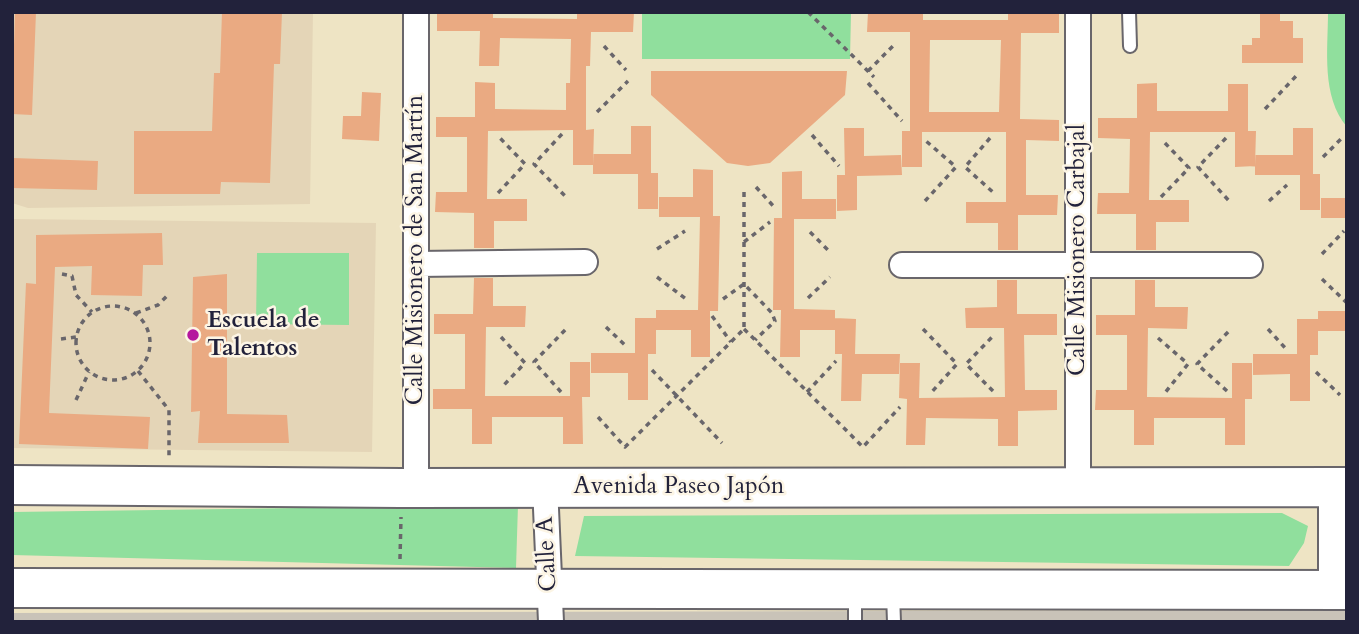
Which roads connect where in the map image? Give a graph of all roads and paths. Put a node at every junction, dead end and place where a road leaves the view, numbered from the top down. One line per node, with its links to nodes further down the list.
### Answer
1 (416, 12): 47 (street, Calle Misionero de San Martín)
2 (808, 12): 9 (path)
3 (1078, 12): 49 (street, Calle Misionero Carbajal)
4 (1129, 12): 7 (lane)
5 (895, 44): 9 (path)
6 (604, 46): 8 (path)
7 (1130, 46)
8 (626, 70)
9 (868, 71): 11 (path)
10 (1298, 74): 14 (path)
11 (874, 77)
12 (628, 81): 15 (path)
13 (868, 83): 16 (path)
14 (1265, 109)
15 (597, 112)
16 (902, 121)
17 (562, 134): 33 (path)
18 (812, 135): 26 (path)
19 (1344, 136): 25 (path)
20 (499, 137): 30 (path)
21 (990, 138): 31 (path)
22 (1226, 138): 36 (path)
23 (926, 141): 34 (path)
24 (1163, 141): 32 (path)
25 (1323, 157)
26 (839, 166)
27 (1287, 185): 35 (path)
28 (744, 187): 42 (path)
29 (756, 187): 37 (path)
30 (498, 193)
31 (995, 194)
32 (1161, 197)
33 (567, 198)
34 (925, 201)
35 (1269, 201)
36 (1231, 203)
37 (776, 209)
38 (770, 222): 42 (path)
39 (685, 231): 43 (path)
40 (1344, 231): 45 (path)
41 (810, 232): 44 (path)
42 (744, 242): 55 (path)
43 (657, 249)
44 (830, 252)
45 (1322, 254)
46 (585, 262): 47 (street)
47 (416, 264): 100 (street, Calle Misionero de San Martín)
48 (902, 265): 49 (street)
49 (1078, 265): 50 (street); 101 (street, Calle Misionero Carbajal)
50 (1250, 265)
51 (62, 274): 61 (path)
52 (657, 276): 58 (path)
53 (830, 278): 57 (path)
54 (1322, 279): 60 (path)
55 (744, 284): 59 (path); 66 (path); 75 (path)
56 (169, 294): 62 (path)
57 (808, 298)
58 (686, 299)
59 (723, 299)
60 (1347, 303)
61 (92, 312): 62 (path); 71 (path)
62 (136, 313): 81 (path)
63 (712, 316): 76 (path)
64 (568, 327): 87 (path)
65 (606, 327): 77 (path)
66 (744, 329): 75 (path); 76 (path)
67 (923, 329): 89 (path)
68 (1268, 329): 78 (path)
69 (1230, 330): 86 (path)
70 (994, 335): 85 (path)
71 (76, 337): 74 (path); 82 (path)
72 (501, 337): 84 (path)
73 (1158, 338): 90 (path)
74 (61, 339)
75 (754, 340): 88 (path)
76 (731, 342): 92 (path)
77 (627, 347)
78 (1287, 350)
79 (836, 361): 88 (path)
80 (652, 370): 92 (path)
81 (138, 371): 82 (path); 98 (path)
82 (89, 372): 93 (path)
83 (1316, 372): 91 (path)
84 (502, 387)
85 (993, 391)
86 (1227, 391)
87 (561, 392)
88 (807, 392): 94 (path)
89 (930, 394)
90 (1164, 394)
91 (1340, 395)
92 (676, 396): 95 (path); 96 (path)
93 (76, 400)
94 (900, 407)
95 (598, 417)
96 (722, 443)
97 (12, 485): 98 (main road, Avenida Paseo Japón)
98 (170, 486): 100 (main road, Avenida Paseo Japón)
99 (545, 486): 100 (main road, Avenida Paseo Japón); 101 (main road, Avenida Paseo Japón); 106 (street, Calle A)
100 (408, 487): 104 (path)
101 (1078, 487): 102 (main road, Avenida Paseo Japón)
102 (1342, 487): 105 (main road)
103 (12, 588): 104 (main road)
104 (400, 589): 106 (main road)
105 (1342, 590): 107 (main road)
106 (551, 605): 108 (main road)
107 (894, 605): 108 (main road)
108 (855, 606)

